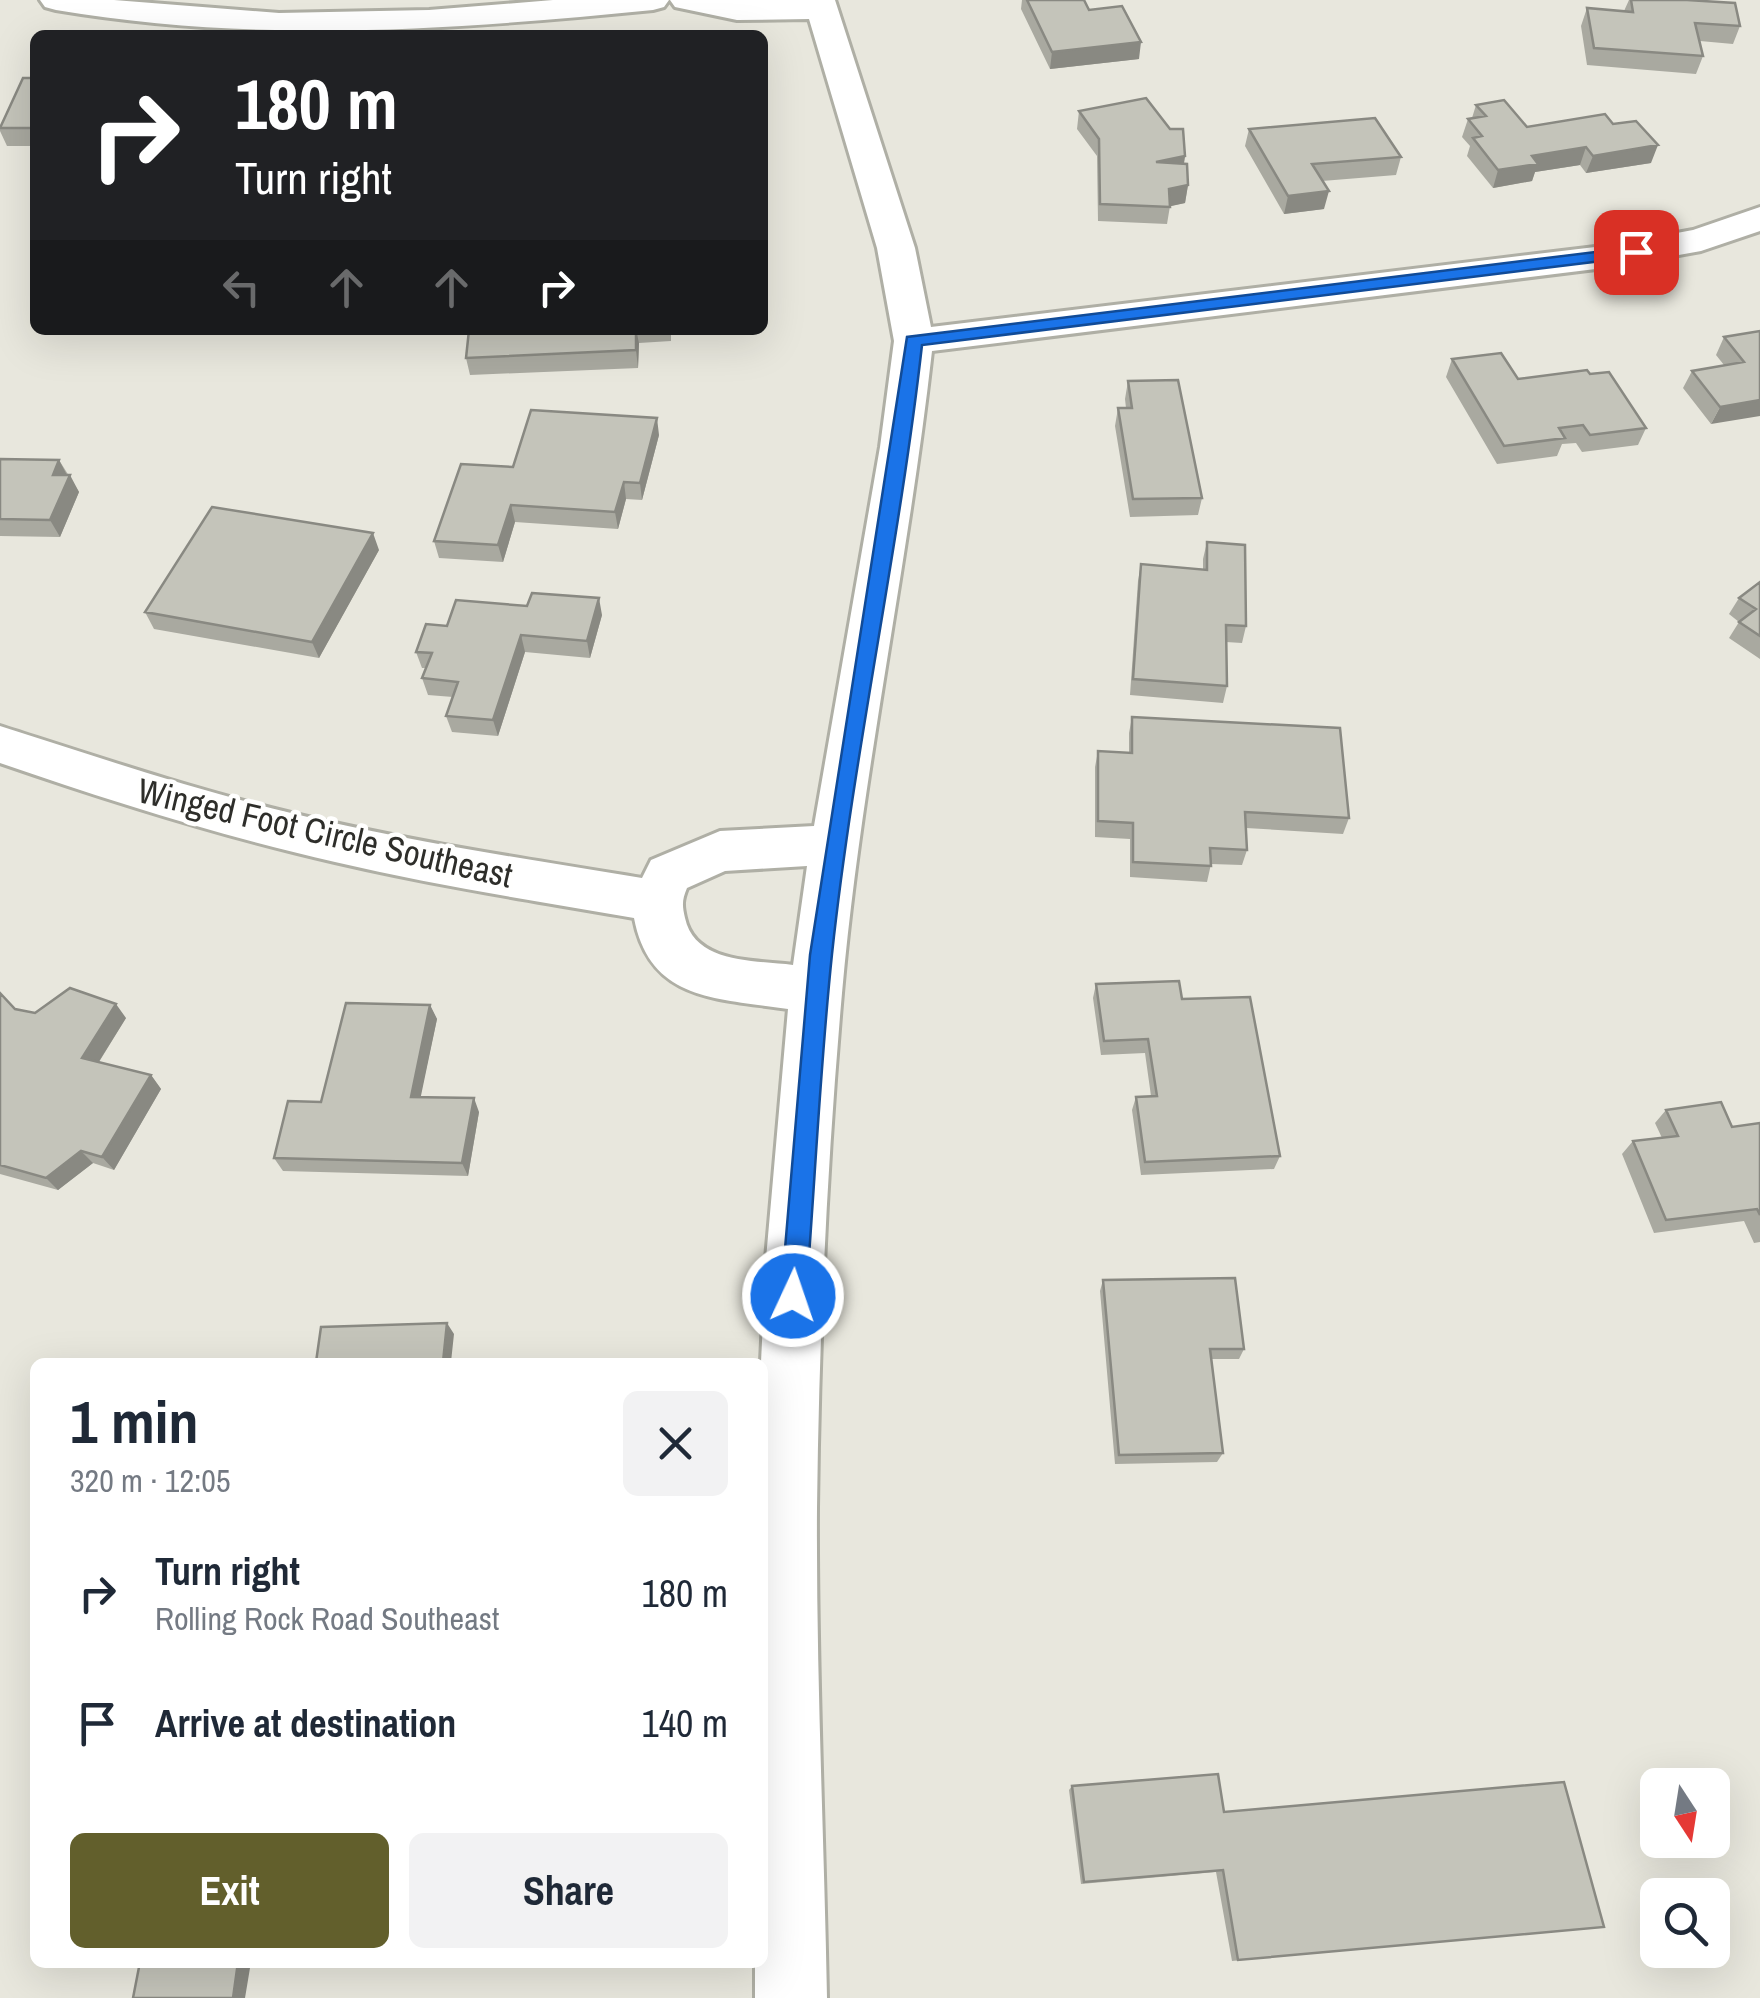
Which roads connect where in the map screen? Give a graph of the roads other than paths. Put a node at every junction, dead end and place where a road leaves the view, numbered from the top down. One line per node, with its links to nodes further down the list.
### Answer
1 (56, 0): 2 (street)
2 (654, 0)
3 (686, 0): 4 (street)
4 (820, 4): 6 (street)
5 (1760, 218): 6 (street)
6 (914, 341): 8 (street)
7 (0, 744): 9 (street, Winged Foot Circle Southeast)
8 (835, 845): 9 (street); 10 (street)
9 (656, 901): 10 (street)
10 (816, 991): 11 (street)
11 (790, 1998)

